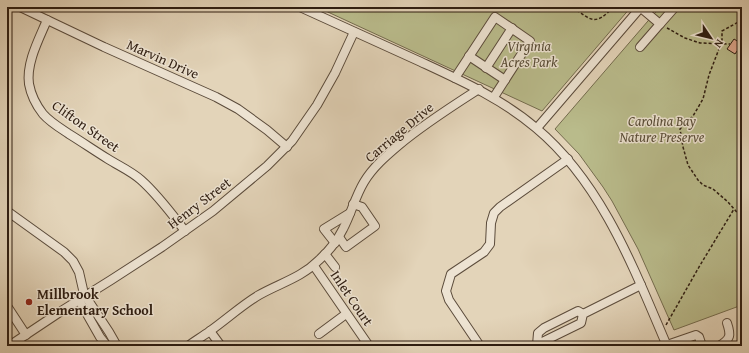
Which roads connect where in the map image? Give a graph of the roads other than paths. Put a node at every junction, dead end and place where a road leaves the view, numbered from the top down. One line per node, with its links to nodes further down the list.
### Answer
1 (20, 7): 6 (street, Marvin Drive)
2 (300, 7): 5 (street)
3 (641, 7): 7 (street); 17 (street)
4 (675, 7): 7 (street)
5 (310, 9): 9 (street)
6 (47, 20): 18 (street, Marvin Drive); 23 (street, Clifton Street)
7 (660, 24): 10 (street)
8 (512, 28): 11 (street); 12 (street); 14 (street)
9 (354, 32): 13 (street); 18 (street, Henry Street)
10 (640, 47)
11 (469, 56): 12 (street); 13 (street)
12 (486, 68): 14 (street)
13 (455, 78): 15 (street)
14 (505, 80): 16 (street)
15 (478, 89): 16 (street); 20 (street, Carriage Drive)
16 (494, 98): 17 (street)
17 (537, 128): 19 (street)
18 (287, 146): 23 (street, Henry Street)
19 (568, 159): 28 (street); 44 (street)
20 (353, 204): 22 (street, Carriage Drive); 24 (street)
21 (7, 211): 29 (street)
22 (350, 213): 24 (street, Carriage Drive); 24 (street)
23 (185, 231): 29 (street, Henry Street)
24 (337, 240): 25 (street, Carriage Drive)
25 (325, 254): 26 (street, Carriage Drive); 27 (street)
26 (314, 266): 31 (street, Inlet Court); 34 (street, Carriage Drive)
27 (335, 267)
28 (641, 286): 32 (street); 45 (street)
29 (82, 298): 36 (street, Henry Street); 39 (street); 40 (street)
30 (7, 306): 36 (street)
31 (346, 314): 35 (street); 43 (street, Inlet Court)
32 (583, 314): 37 (street); 37 (street)
33 (727, 323): 47 (street)
34 (210, 331): 41 (street, Carriage Drive); 42 (street)
35 (319, 334)
36 (26, 335): 38 (street, Henry Street)
37 (536, 345)
38 (9, 346)
39 (107, 346)
40 (117, 346)
41 (188, 346)
42 (221, 346)
43 (369, 346)
44 (480, 346)
45 (667, 346): 46 (street)
46 (702, 346)
47 (719, 346)

